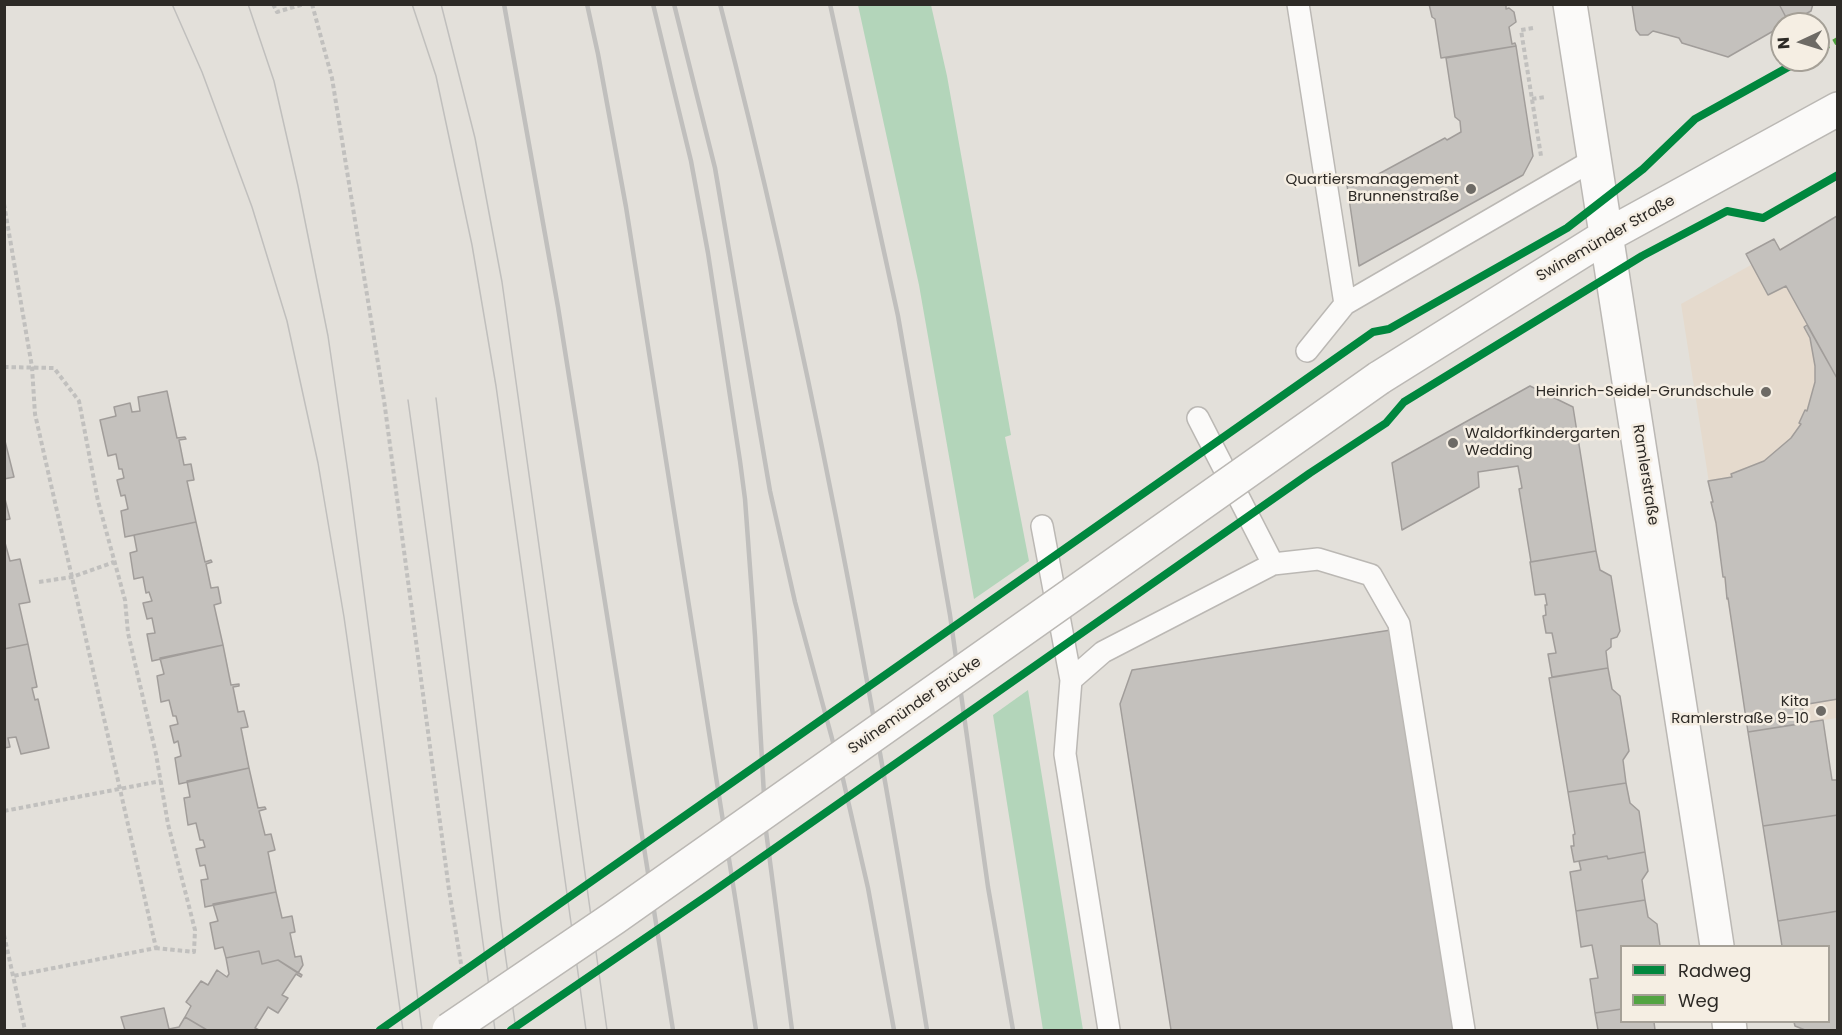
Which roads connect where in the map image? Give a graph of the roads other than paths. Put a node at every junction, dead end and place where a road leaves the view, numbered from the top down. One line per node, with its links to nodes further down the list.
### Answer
1 (1298, 4): 6 (lane)
2 (1570, 4): 4 (street, Ramlerstraße)
3 (1838, 109): 5 (street, Swinemünder Straße)
4 (1593, 160): 5 (street, Ramlerstraße); 6 (lane)
5 (1605, 236): 8 (street, Swinemünder Straße); 13 (street, Ramlerstraße)
6 (1346, 304): 7 (lane)
7 (1307, 351)
8 (1379, 378): 14 (street, Swinemünder Brücke, bridge)
9 (1198, 418): 11 (lane)
10 (1042, 526): 12 (lane)
11 (1274, 564): 12 (lane); 16 (lane)
12 (1071, 680): 15 (lane)
13 (1717, 945)
14 (449, 1030)
15 (1109, 1030)
16 (1464, 1030)

